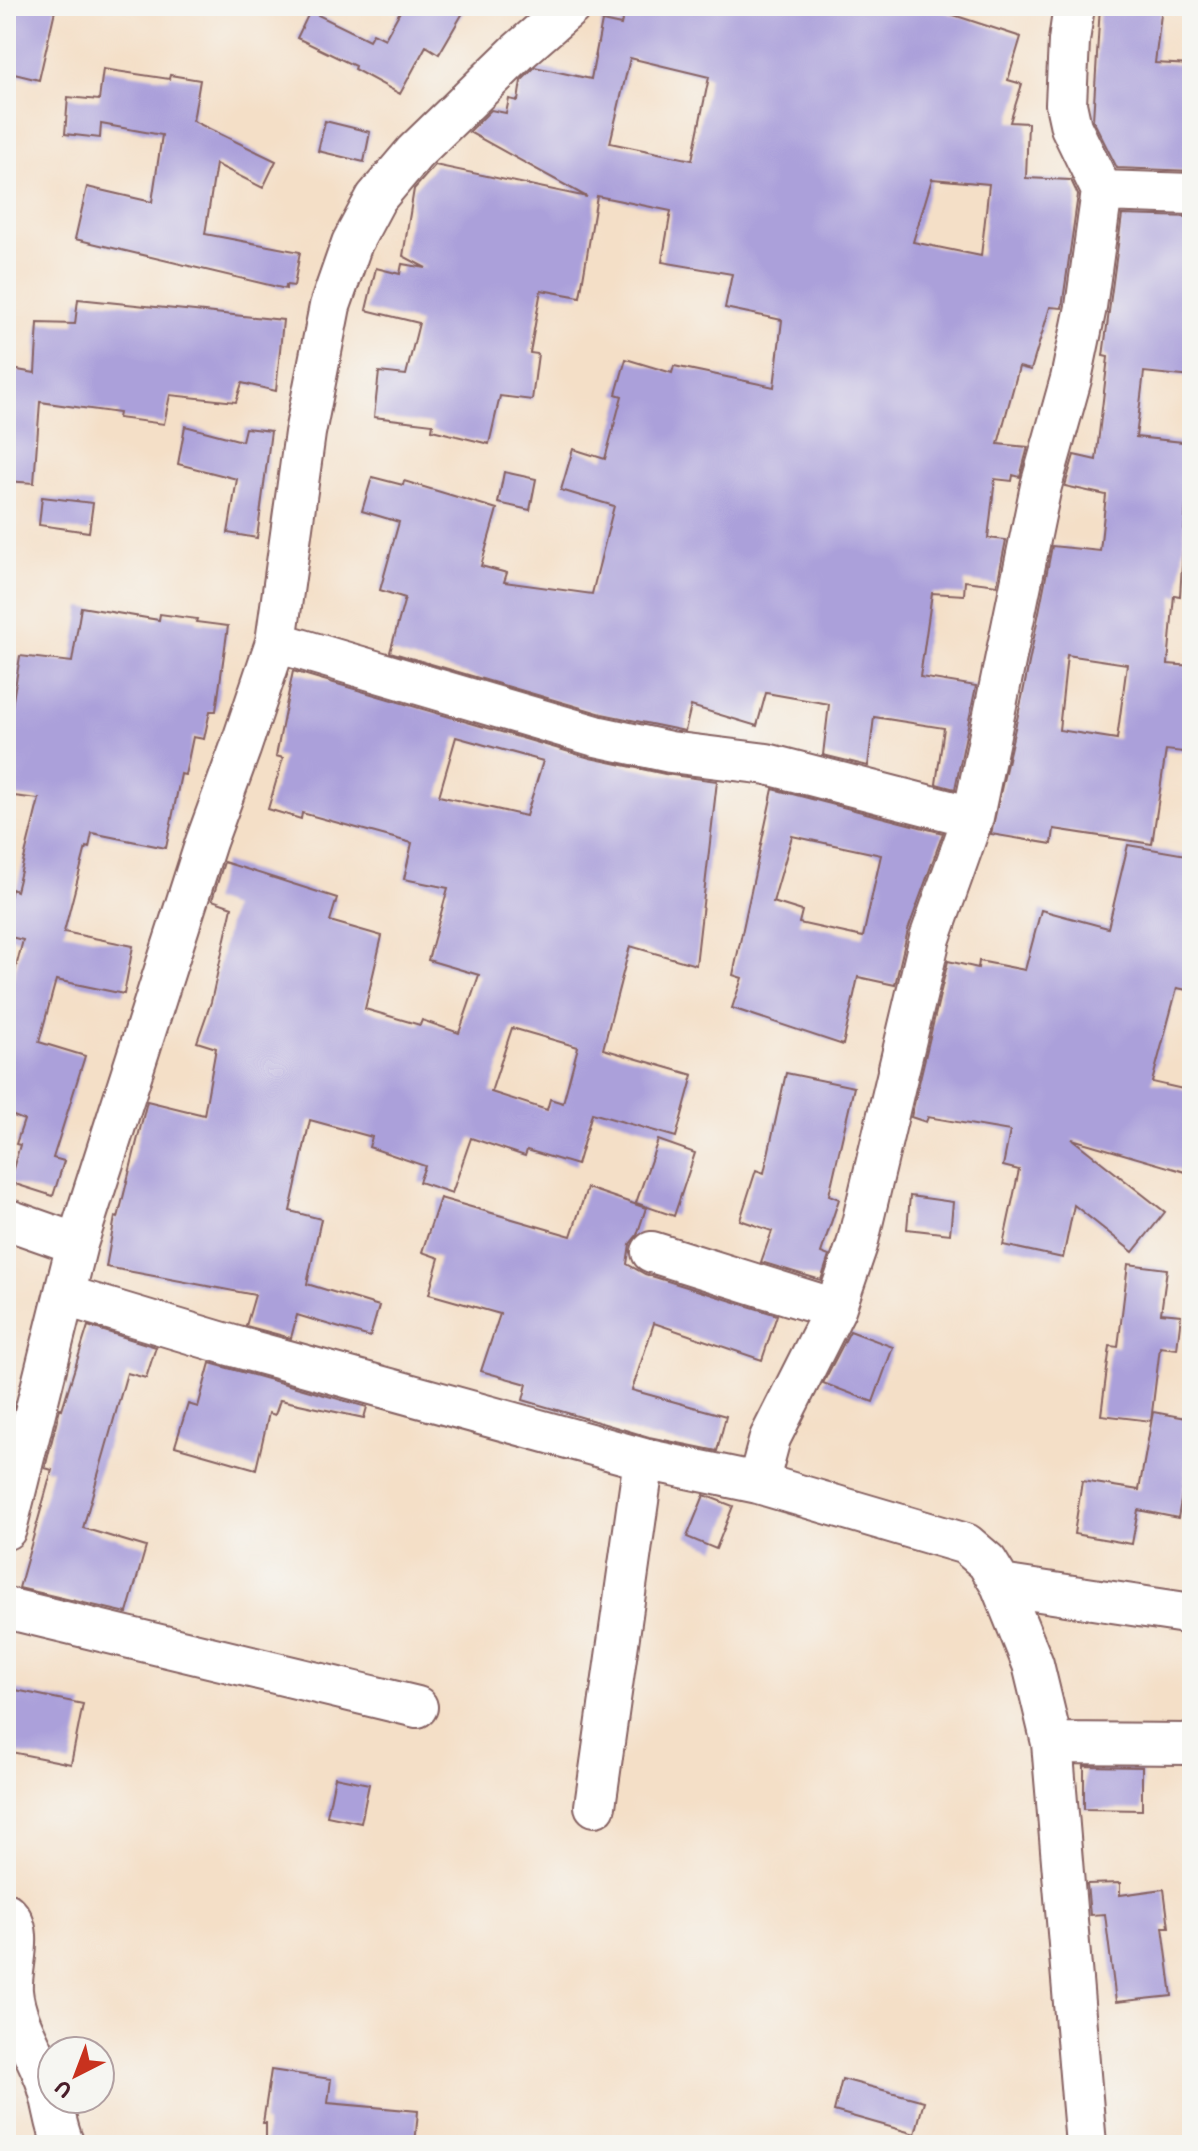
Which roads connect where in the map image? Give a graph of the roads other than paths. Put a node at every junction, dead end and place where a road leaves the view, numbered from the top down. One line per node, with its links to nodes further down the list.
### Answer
1 (571, 6): 5 (street)
2 (1074, 6): 3 (street)
3 (1102, 191): 4 (street); 6 (street)
4 (1192, 194)
5 (276, 642): 6 (street); 8 (street)
6 (973, 817): 11 (street)
7 (6, 1219): 8 (street)
8 (77, 1244): 10 (street)
9 (652, 1252): 11 (street)
10 (66, 1296): 12 (street); 14 (street)
11 (835, 1309): 13 (street)
12 (644, 1459): 13 (street); 21 (street)
13 (758, 1483): 15 (street)
14 (6, 1529)
15 (1001, 1585): 17 (street); 19 (street)
16 (6, 1608): 18 (street)
17 (1192, 1614)
18 (417, 1707)
19 (1052, 1743): 20 (street); 24 (street)
20 (1192, 1744)
21 (595, 1806)
22 (6, 1913): 23 (street)
23 (64, 2145)
24 (1086, 2145)

